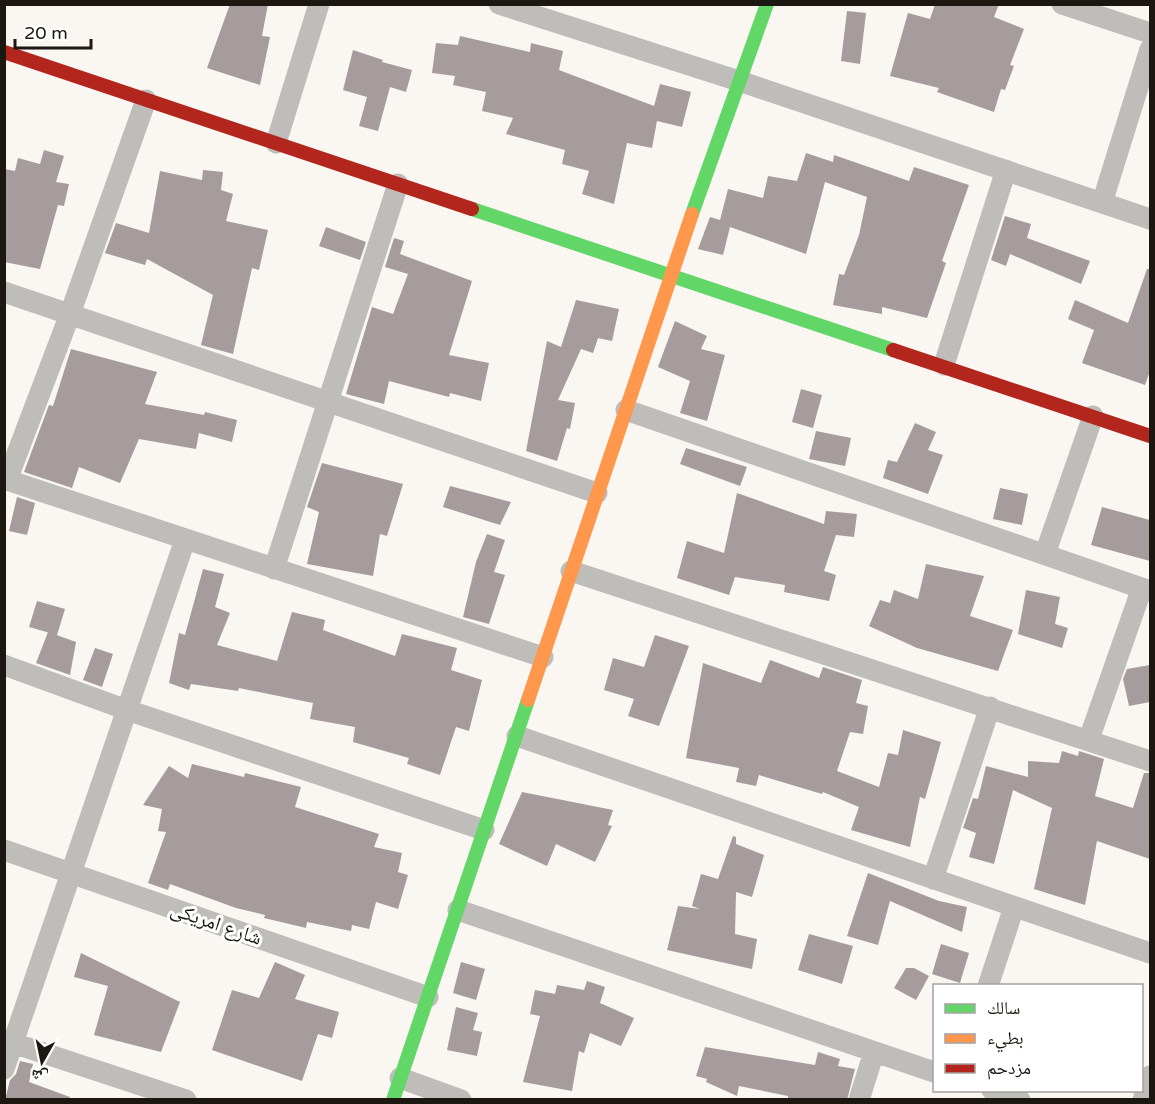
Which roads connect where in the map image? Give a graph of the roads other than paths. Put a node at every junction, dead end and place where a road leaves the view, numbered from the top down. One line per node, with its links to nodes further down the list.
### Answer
1 (319, 4): 10 (street)
2 (499, 4): 8 (street)
3 (767, 4): 8 (street)
4 (1062, 4): 5 (street)
5 (1150, 33)
6 (1150, 50): 13 (street)
7 (4, 52): 9 (street)
8 (739, 81): 11 (street); 15 (street)
9 (146, 100): 10 (street); 17 (street)
10 (276, 143): 12 (street)
11 (1006, 170): 13 (street); 18 (street)
12 (398, 184): 15 (street); 19 (street)
13 (1102, 203): 14 (street)
14 (1150, 219)
15 (671, 274): 18 (street); 20 (street)
16 (4, 292): 17 (street)
17 (70, 314): 19 (street); 23 (street)
18 (944, 365): 21 (street)
19 (329, 404): 24 (street); 27 (street)
20 (626, 410): 24 (street); 26 (street)
21 (1093, 416): 22 (street); 26 (street)
22 (1150, 436)
23 (6, 479): 25 (street)
24 (597, 493): 28 (street)
25 (185, 540): 27 (street); 33 (street)
26 (1045, 554): 29 (street)
27 (274, 569): 30 (street)
28 (571, 571): 30 (street); 32 (street)
29 (1146, 589): 35 (street)
30 (543, 657): 34 (street)
31 (4, 665): 33 (street)
32 (990, 707): 35 (street); 40 (street)
33 (127, 710): 37 (street); 39 (street)
34 (516, 736): 37 (street); 40 (street)
35 (1089, 739): 36 (street)
36 (1150, 761)
37 (484, 830): 42 (street)
38 (4, 850): 39 (street, شارع امريكى)
39 (73, 874): 45 (street, شارع امريكى); 46 (street)
40 (933, 879): 41 (street)
41 (1014, 907): 43 (street); 44 (street)
42 (458, 910): 45 (street); 47 (street)
43 (1150, 953)
44 (989, 984)
45 (428, 997): 51 (street)
46 (9, 1041): 48 (street); 53 (street)
47 (874, 1052): 49 (street); 56 (street)
48 (4, 1069)
49 (933, 1072)
50 (1150, 1076): 58 (street)
51 (400, 1078): 54 (street); 55 (street)
52 (998, 1092): 57 (street)
53 (186, 1100)
54 (393, 1100)
55 (461, 1100)
56 (859, 1100)
57 (1020, 1100)
58 (1143, 1100)

